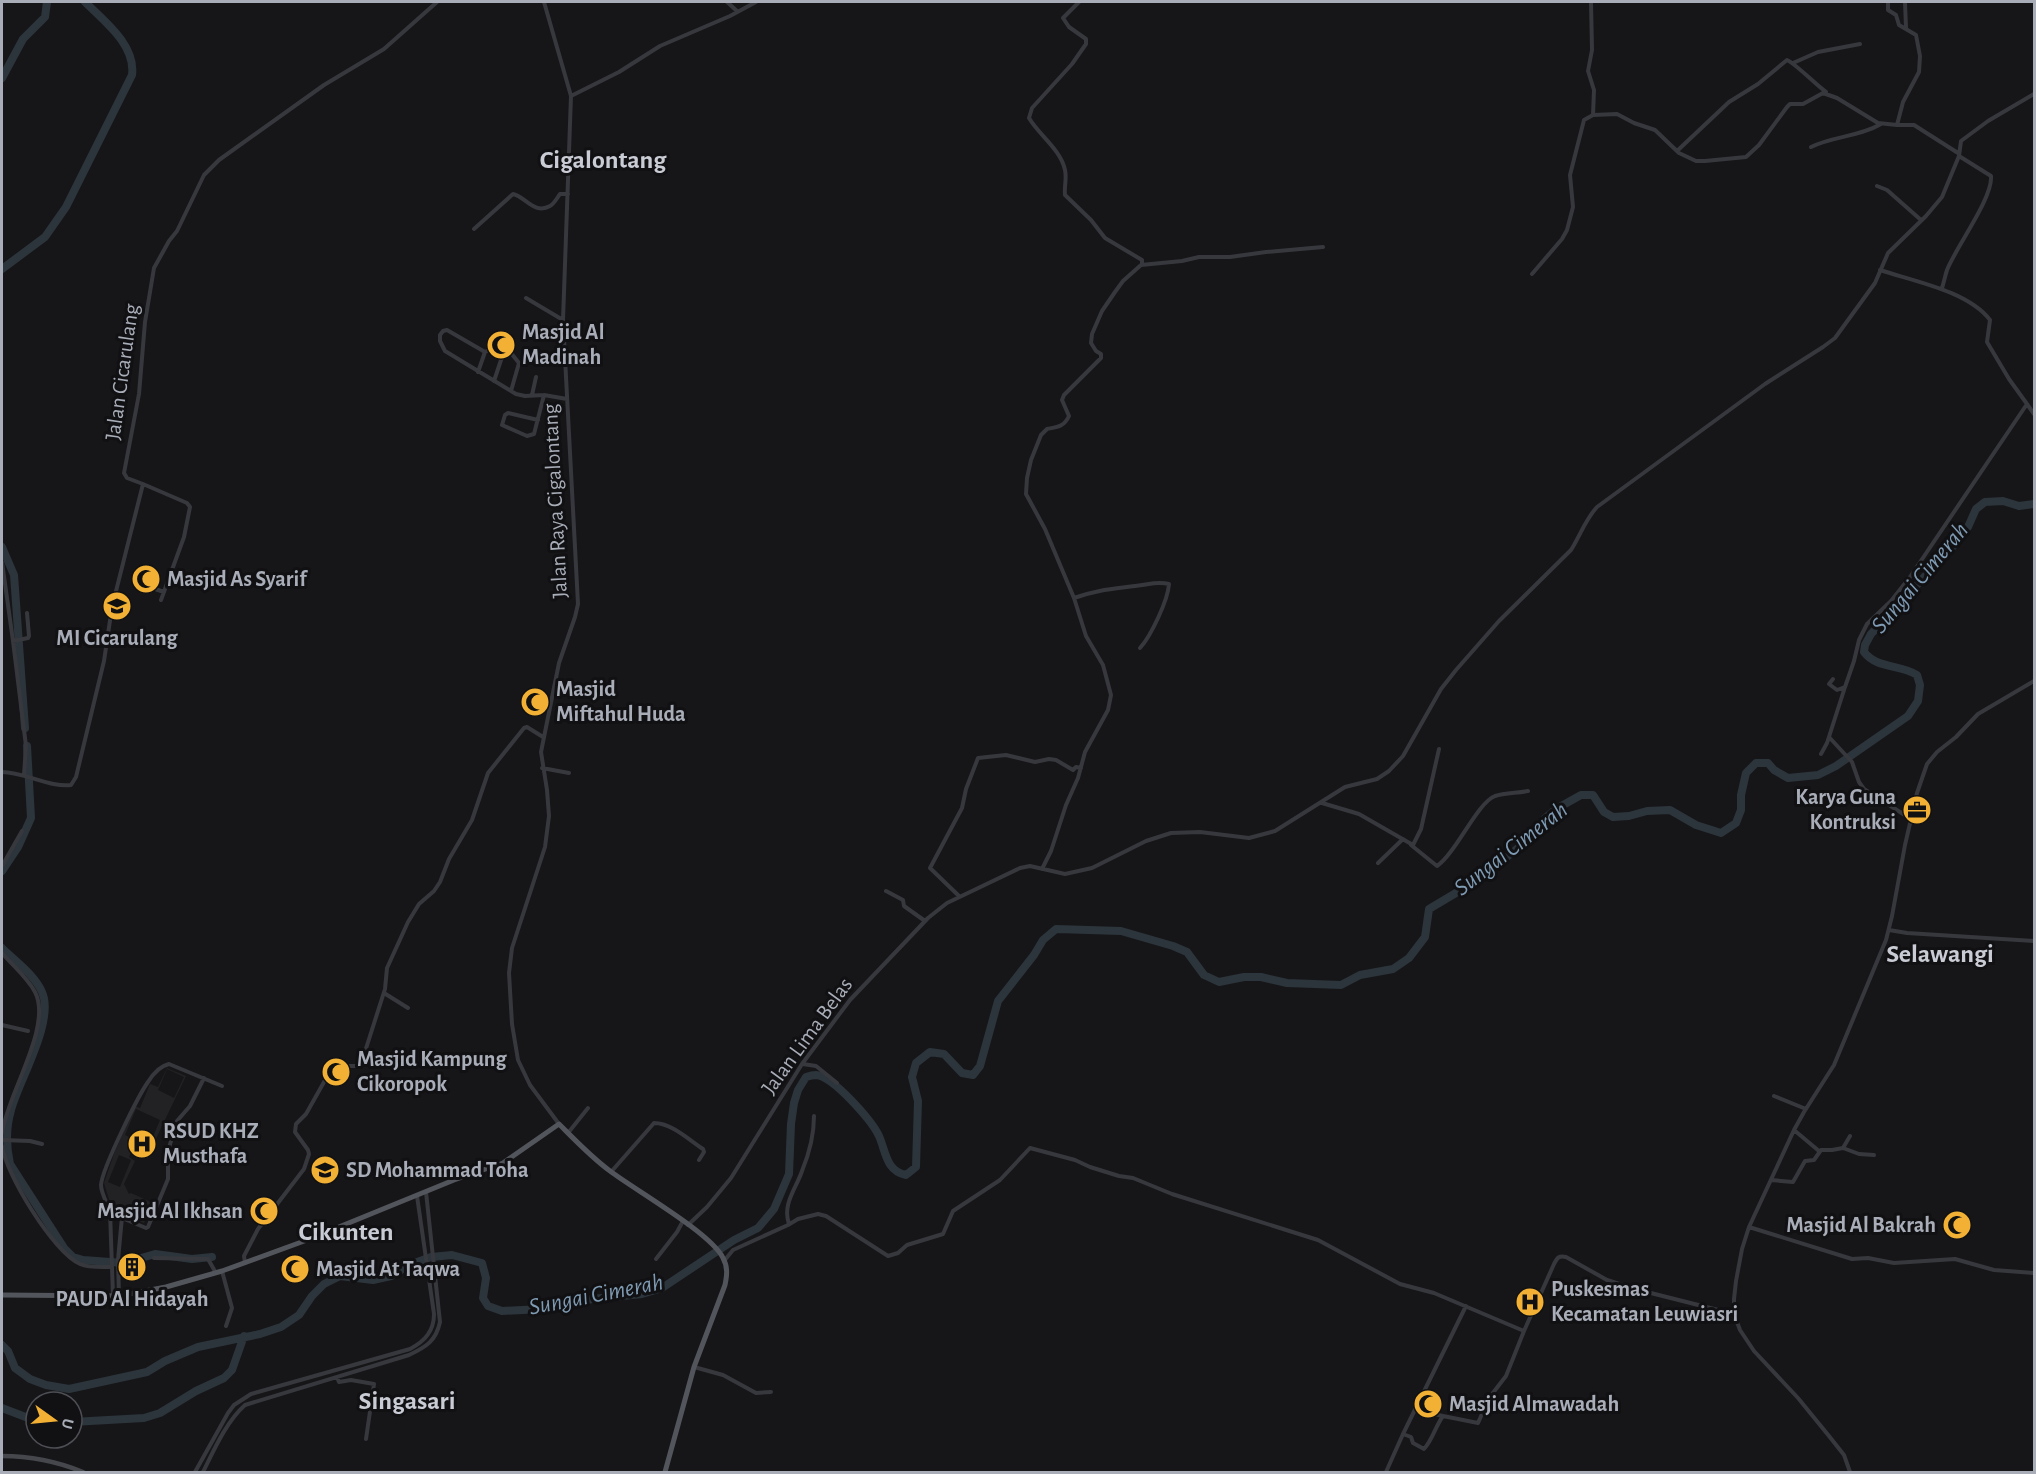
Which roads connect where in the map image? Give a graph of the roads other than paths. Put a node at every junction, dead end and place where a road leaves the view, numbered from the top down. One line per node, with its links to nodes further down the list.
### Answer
1 (437, 2): 45 (street, Jalan Cicarulang)
2 (544, 2): 15 (street, Jalan Raya Cigalontang)
3 (727, 2): 9 (street)
4 (756, 2): 9 (street)
5 (1079, 2): 27 (street)
6 (1591, 2): 16 (street)
7 (1888, 2): 10 (street)
8 (1905, 2): 10 (street)
9 (737, 11): 15 (street)
10 (1906, 27): 18 (street)
11 (1860, 44): 12 (street)
12 (1793, 63): 13 (street); 20 (street)
13 (1826, 93): 17 (street); 20 (street)
14 (2034, 94): 21 (street, Jalan Lima Belas)
15 (571, 96): 23 (street, Jalan Raya Cigalontang)
16 (1593, 115): 20 (street); 29 (street)
17 (1882, 124): 18 (street); 19 (street)
18 (1897, 124): 21 (street)
19 (1811, 147)
20 (1677, 151)
21 (1959, 154): 24 (street, Jalan Lima Belas); 30 (street)
22 (1877, 186): 24 (street)
23 (568, 194): 25 (street); 32 (street, Jalan Raya Cigalontang)
24 (1921, 220): 28 (street, Jalan Lima Belas)
25 (474, 229)
26 (1323, 247): 27 (street)
27 (1142, 265): 49 (street)
28 (1880, 270): 30 (street); 67 (street, Jalan Lima Belas)
29 (1532, 274)
30 (1942, 288): 42 (street)
31 (526, 298): 32 (street)
32 (563, 320): 41 (street, Jalan Raya Cigalontang)
33 (504, 351): 34 (street); 37 (street); 38 (street)
34 (485, 352): 35 (street); 35 (street)
35 (478, 372): 37 (street)
36 (536, 377): 39 (street)
37 (494, 381): 38 (street)
38 (511, 391): 39 (street)
39 (532, 395): 40 (street)
40 (544, 395): 41 (street); 44 (street)
41 (567, 399): 57 (street, Jalan Raya Cigalontang)
42 (2027, 404): 43 (street); 56 (street)
43 (2034, 414)
44 (537, 420): 44 (street)
45 (143, 484): 48 (street); 65 (street)
46 (2, 562): 52 (street)
47 (149, 587): 48 (street)
48 (164, 592): 50 (street)
49 (1074, 598): 53 (street); 62 (street)
50 (161, 600)
51 (27, 613): 52 (street)
52 (16, 640): 65 (street)
53 (1140, 648)
54 (1833, 679): 56 (street)
55 (2034, 681): 68 (street)
56 (1845, 687): 58 (street)
57 (544, 737): 61 (street, Jalan Raya Cigalontang); 81 (street)
58 (1829, 737): 60 (street); 68 (street)
59 (1439, 749): 71 (street)
60 (1821, 754)
61 (542, 767): 64 (street); 93 (street, Jalan Raya Cigalontang)
62 (1082, 768): 74 (street); 76 (street)
63 (2, 772): 65 (street)
64 (569, 773)
65 (26, 776)
66 (1528, 790): 71 (street)
67 (1321, 803): 70 (street); 74 (street, Jalan Lima Belas)
68 (1911, 819): 78 (street)
69 (22, 831): 73 (street)
70 (1403, 839): 71 (street); 72 (street)
71 (1410, 844)
72 (1378, 863)
73 (2, 866)
74 (1042, 869): 76 (street, Jalan Lima Belas)
75 (885, 891): 77 (street)
76 (959, 896): 77 (street, Jalan Lima Belas)
77 (925, 921): 85 (street, Jalan Lima Belas)
78 (1889, 930): 79 (street); 91 (street)
79 (2034, 941)
80 (2, 953): 95 (street)
81 (384, 993): 82 (street); 122 (street)
82 (408, 1008)
83 (2, 1025): 84 (street)
84 (28, 1031)
85 (802, 1064): 87 (street); 111 (street, Jalan Lima Belas)
86 (204, 1078): 88 (street); 109 (street); 110 (street)
87 (837, 1083)
88 (222, 1086)
89 (1774, 1096): 91 (street)
90 (588, 1108): 96 (street)
91 (1806, 1109): 94 (street)
92 (814, 1116): 112 (street)
93 (559, 1124): 96 (main road); 107 (main road)
94 (1794, 1130): 102 (street); 106 (street)
95 (2, 1133)
96 (568, 1133): 105 (main road)
97 (1850, 1136): 101 (street)
98 (6, 1141): 99 (street)
99 (42, 1144)
100 (2, 1146): 121 (street)
101 (1843, 1148): 102 (street); 103 (street)
102 (1819, 1151): 106 (street)
103 (1874, 1155)
104 (699, 1160): 105 (street)
105 (611, 1173): 111 (main road)
106 (1771, 1180): 113 (street)
107 (426, 1192): 108 (main road); 119 (street)
108 (417, 1196): 120 (street); 122 (main road)
109 (110, 1211): 110 (street); 114 (street)
110 (122, 1217): 115 (street)
111 (685, 1223): 117 (street, Jalan Lima Belas); 118 (main road)
112 (789, 1224): 118 (street); 127 (street)
113 (1749, 1227): 124 (street); 128 (street)
114 (110, 1232): 115 (street); 121 (street)
115 (119, 1233): 126 (street)
116 (154, 1258): 123 (street)
117 (656, 1259)
118 (724, 1259): 132 (main road)
119 (433, 1260): 120 (street); 131 (street)
120 (427, 1261): 131 (street)
121 (112, 1264): 126 (street)
122 (245, 1264): 123 (main road)
123 (219, 1272): 126 (main road); 129 (street)
124 (2034, 1273)
125 (2, 1295): 126 (main road)
126 (116, 1296)
127 (1466, 1306): 130 (street); 137 (street)
128 (1734, 1314): 130 (street); 149 (street)
129 (226, 1326)
130 (1524, 1332): 138 (street)
131 (386, 1359): 133 (street); 134 (street)
132 (694, 1366): 136 (street); 147 (main road)
133 (315, 1376): 135 (street); 142 (street)
134 (336, 1377): 135 (street); 140 (street)
135 (316, 1383): 143 (street)
136 (771, 1392)
137 (1415, 1410): 138 (street); 139 (street)
138 (1443, 1416): 139 (street)
139 (1403, 1434): 148 (street)
140 (366, 1439)
141 (2, 1456): 144 (main road)
142 (203, 1457): 143 (street); 145 (street)
143 (209, 1461): 146 (street)
144 (82, 1473)
145 (195, 1473)
146 (203, 1473)
147 (665, 1473)
148 (1386, 1473)
149 (1850, 1473)

